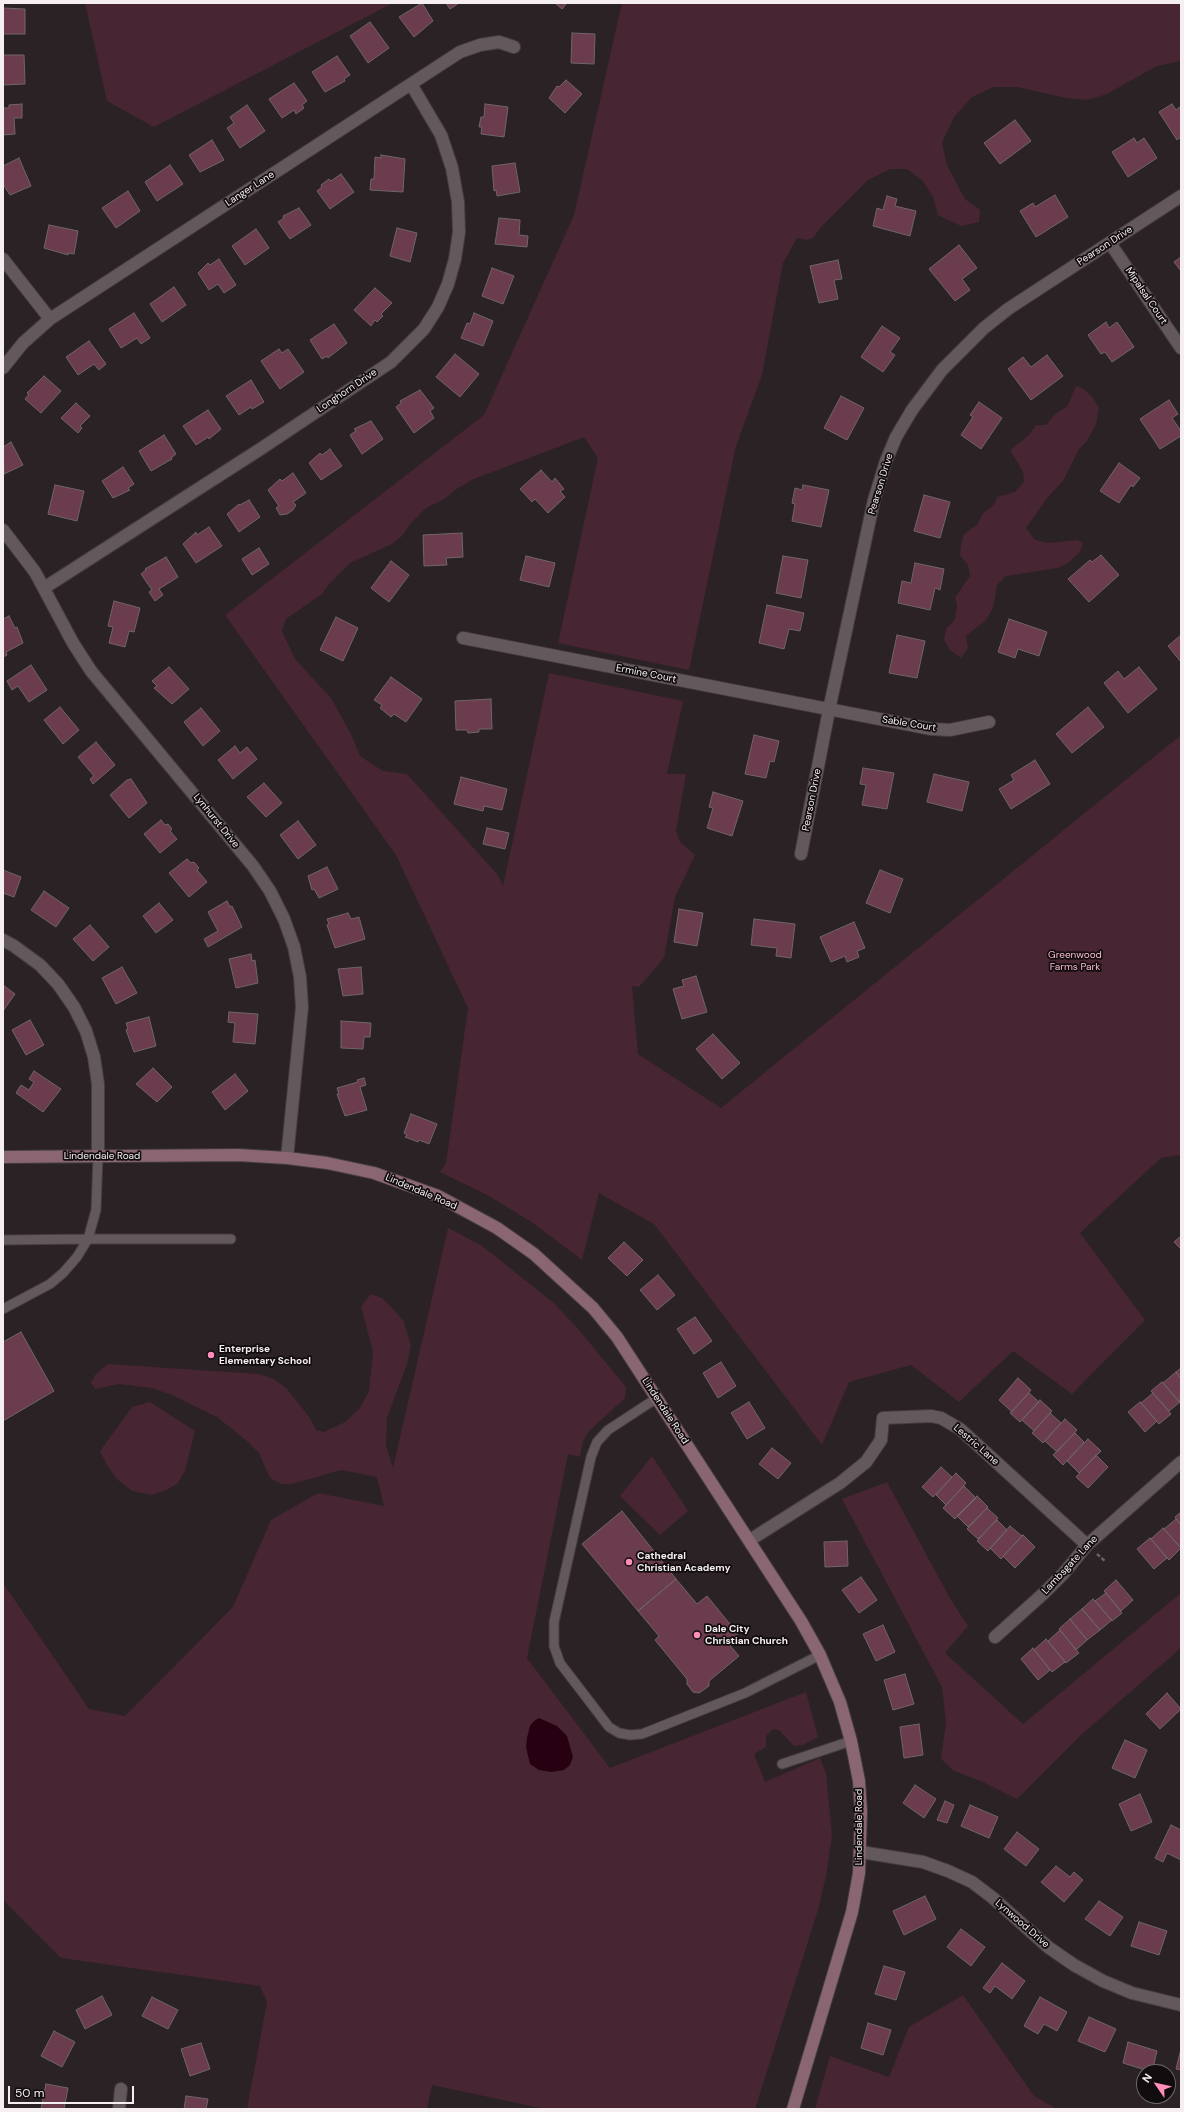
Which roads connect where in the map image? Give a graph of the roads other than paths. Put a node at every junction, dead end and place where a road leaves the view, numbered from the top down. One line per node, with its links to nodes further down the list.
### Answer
1 (514, 47): 2 (street, Langer Lane)
2 (411, 84): 6 (street, Langer Lane); 10 (street, Longhorn Drive)
3 (1181, 196): 4 (street, Pearson Drive)
4 (1110, 243): 7 (street, Mipalsal Court); 12 (street, Pearson Drive)
5 (3, 258): 6 (street)
6 (50, 319): 8 (street, Langer Lane)
7 (1181, 348)
8 (3, 368)
9 (3, 530): 10 (street, Lynhurst Drive)
10 (44, 588): 18 (street, Lynhurst Drive)
11 (463, 638): 12 (street, Ermine Court)
12 (829, 710): 13 (street, Sable Court); 14 (street, Pearson Drive)
13 (989, 722)
14 (801, 854)
15 (3, 940): 16 (street)
16 (98, 1156): 17 (street, Lindendale Road); 18 (street, Lindendale Road); 19 (lane)
17 (3, 1157)
18 (287, 1158): 23 (street, Lindendale Road)
19 (88, 1239): 20 (lane); 21 (lane); 22 (lane)
20 (231, 1239)
21 (3, 1240)
22 (3, 1309)
23 (657, 1398): 25 (street, Lindendale Road); 28 (lane)
24 (1181, 1462): 26 (street, Lambsgate Lane)
25 (750, 1540): 26 (street, Lestric Lane); 28 (street, Lindendale Road)
26 (1087, 1545): 27 (street, Lambsgate Lane)
27 (995, 1637)
28 (820, 1655): 29 (street, Lindendale Road)
29 (851, 1741): 30 (lane); 31 (street, Lindendale Road)
30 (782, 1764)
31 (861, 1852): 32 (street, Lynwood Drive); 35 (street, Lindendale Road)
32 (1181, 2005)
33 (120, 2089): 34 (street)
34 (119, 2109)
35 (794, 2109)

